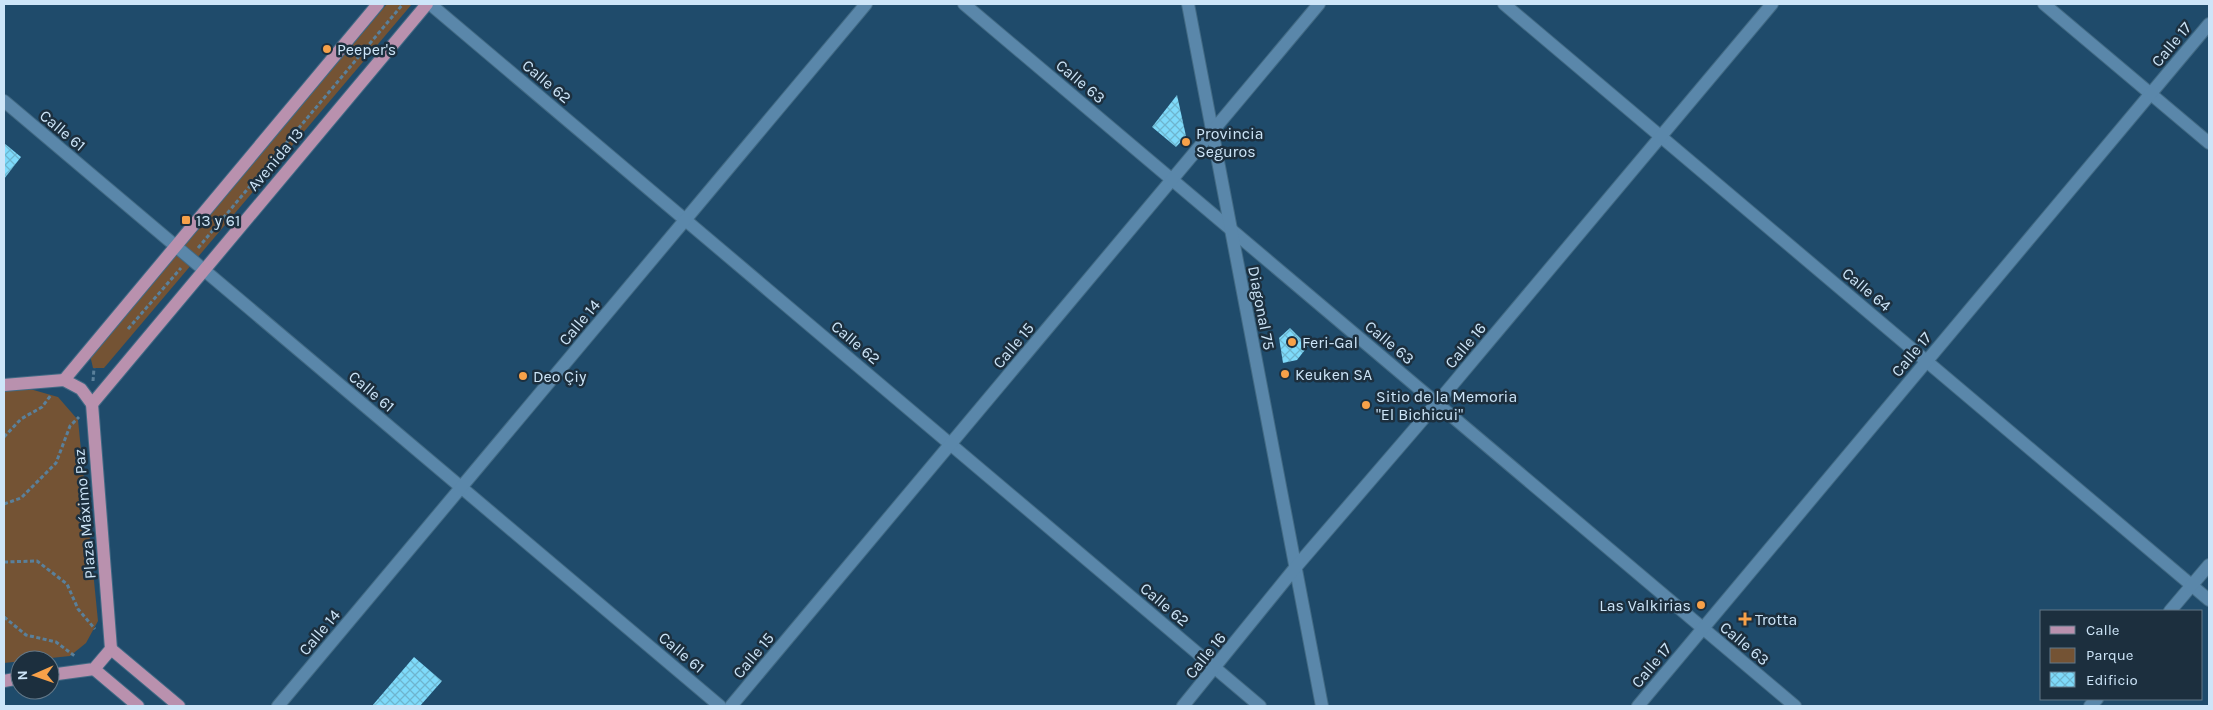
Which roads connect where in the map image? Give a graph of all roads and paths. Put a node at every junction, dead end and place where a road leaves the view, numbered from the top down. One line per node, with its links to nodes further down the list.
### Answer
1 (378, 4): 20 (main road, Avenida 13)
2 (403, 4): 21 (path)
3 (428, 4): 18 (street, Calle 62); 22 (main road, Avenida 13)
4 (866, 4): 18 (street, Calle 14)
5 (964, 4): 17 (street, Calle 63)
6 (1188, 4): 14 (street, Diagonal 75)
7 (1319, 4): 14 (street, Calle 15)
8 (1504, 4): 15 (street, Calle 64)
9 (1772, 4): 15 (street, Calle 16)
10 (2044, 4): 12 (street)
11 (2209, 24): 12 (street, Calle 17)
12 (2150, 94): 16 (street); 25 (street, Calle 17)
13 (4, 101): 20 (street, Calle 61)
14 (1212, 130): 17 (street, Calle 15); 19 (street, Diagonal 75)
15 (1660, 136): 25 (street, Calle 64); 29 (street, Calle 16)
16 (2209, 143)
17 (1172, 180): 19 (street, Calle 63); 31 (street, Calle 15)
18 (686, 219): 31 (street, Calle 62); 32 (street, Calle 14)
19 (1230, 227): 29 (street, Calle 63); 36 (street, Diagonal 75)
20 (176, 246): 21 (street, Calle 61); 26 (main road, Avenida 13)
21 (190, 258): 22 (street, Calle 61); 23 (path)
22 (204, 270): 28 (main road, Avenida 13); 32 (street, Calle 61)
23 (126, 331)
24 (100, 361): 28 (path)
25 (1927, 361): 37 (street, Calle 64); 41 (street, Calle 17)
26 (64, 380): 27 (main road); 28 (main road); 30 (path)
27 (4, 385)
28 (92, 404): 33 (path); 42 (main road, Plaza Máximo Paz)
29 (1437, 404): 36 (street, Calle 16); 41 (street, Calle 63)
30 (4, 437)
31 (951, 444): 43 (street, Calle 62); 50 (street, Calle 15)
32 (461, 487): 48 (street, Calle 14); 49 (street, Calle 61)
33 (4, 504)
34 (4, 562): 42 (path)
35 (2209, 565): 37 (street)
36 (1295, 568): 43 (street, Calle 16); 53 (street, Diagonal 75)
37 (2192, 585): 38 (street, Calle 64); 39 (street)
38 (2209, 600)
39 (2171, 610)
40 (4, 617): 44 (path)
41 (1703, 628): 54 (street, Calle 17); 55 (street, Calle 63)
42 (111, 649): 44 (main road); 47 (main road)
43 (1216, 667): 51 (street, Calle 16); 52 (street, Calle 62)
44 (94, 669): 45 (main road); 46 (main road)
45 (60, 674)
46 (138, 706)
47 (179, 706)
48 (278, 706)
49 (720, 706)
50 (731, 706)
51 (1183, 706)
52 (1260, 706)
53 (1322, 706)
54 (1638, 706)
55 (1795, 706)

